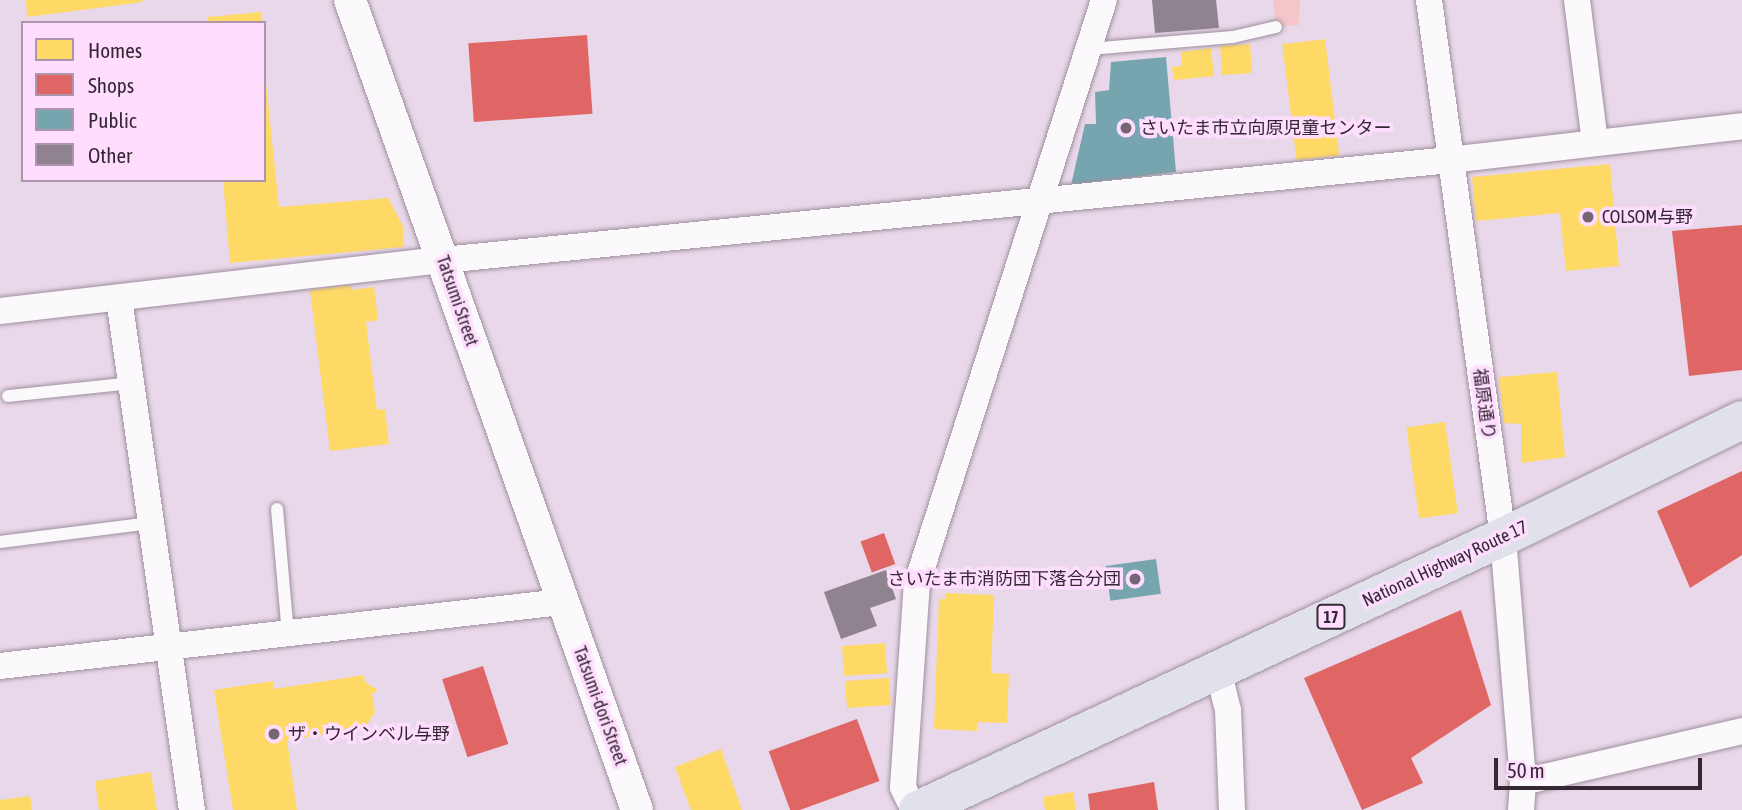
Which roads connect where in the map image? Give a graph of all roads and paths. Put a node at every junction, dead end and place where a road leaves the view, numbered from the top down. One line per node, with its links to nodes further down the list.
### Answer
1 (350, 0): 11 (street, Tatsumi Street)
2 (1104, 0): 6 (street)
3 (1429, 0): 9 (street, 福原通り)
4 (1577, 0): 8 (street)
5 (1276, 27): 6 (lane)
6 (1088, 49): 10 (street)
7 (1742, 126): 8 (street)
8 (1595, 143): 9 (street)
9 (1450, 160): 10 (street); 19 (street, 福原通り)
10 (1039, 202): 11 (street); 30 (street)
11 (443, 260): 12 (street); 21 (street, Tatsumi Street)
12 (119, 298): 13 (street); 14 (street)
13 (0, 311)
14 (131, 383): 15 (lane); 18 (street)
15 (8, 396)
16 (1742, 420): 19 (highway, National Highway Route 17 / 17)
17 (277, 509): 22 (lane)
18 (151, 523): 20 (lane); 23 (street)
19 (1503, 537): 25 (highway, National Highway Route 17 / 17); 27 (street, 福原通り)
20 (0, 542)
21 (562, 602): 22 (street); 29 (street, Tatsumi-dori Street)
22 (288, 637): 23 (street)
23 (169, 649): 24 (street); 28 (street)
24 (0, 666)
25 (1218, 670): 30 (highway, National Highway Route 17 / 17); 31 (street)
26 (1742, 731): 27 (street)
27 (1523, 782): 32 (street, 福原通り)
28 (192, 810)
29 (638, 810)
30 (916, 810)
31 (1232, 810)
32 (1521, 810)

